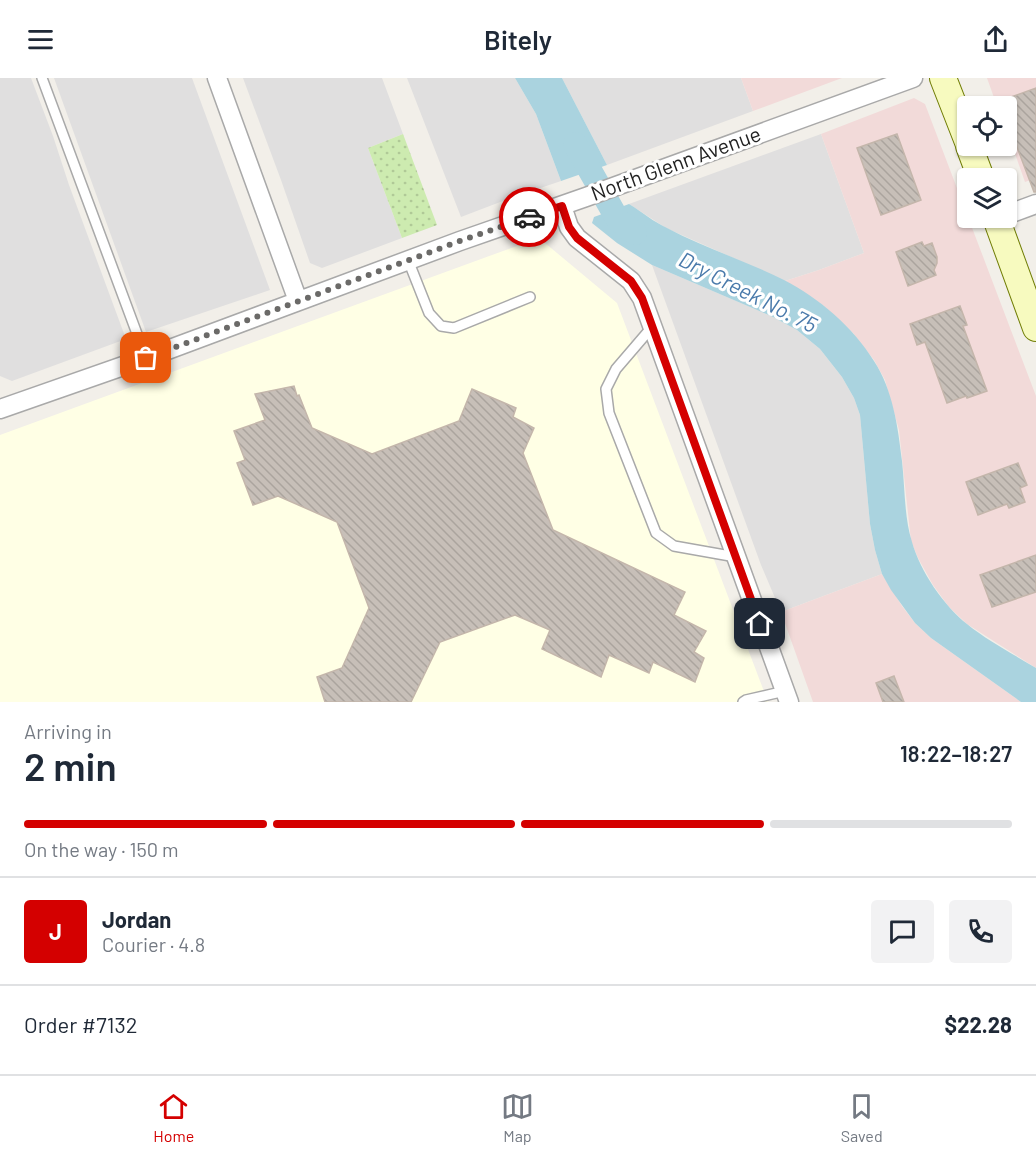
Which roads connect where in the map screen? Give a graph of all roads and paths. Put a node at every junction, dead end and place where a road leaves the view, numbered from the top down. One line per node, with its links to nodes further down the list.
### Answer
1 (42, 78): 15 (lane)
2 (217, 78): 12 (street)
3 (913, 78): 7 (street, North Glenn Avenue)
4 (943, 78): 5 (main road)
5 (957, 115)
6 (1036, 204): 8 (street)
7 (562, 206): 10 (street, North Glenn Avenue); 13 (street)
8 (1017, 211)
9 (1004, 228): 14 (main road)
10 (408, 260): 11 (lane); 12 (street, North Glenn Avenue)
11 (530, 297)
12 (298, 301): 15 (street, North Glenn Avenue)
13 (652, 327): 17 (street); 17 (lane)
14 (1036, 328)
15 (146, 358): 16 (street, North Glenn Avenue)
16 (0, 409)
17 (736, 557): 18 (street)
18 (787, 696): 19 (lane)
19 (742, 702)

